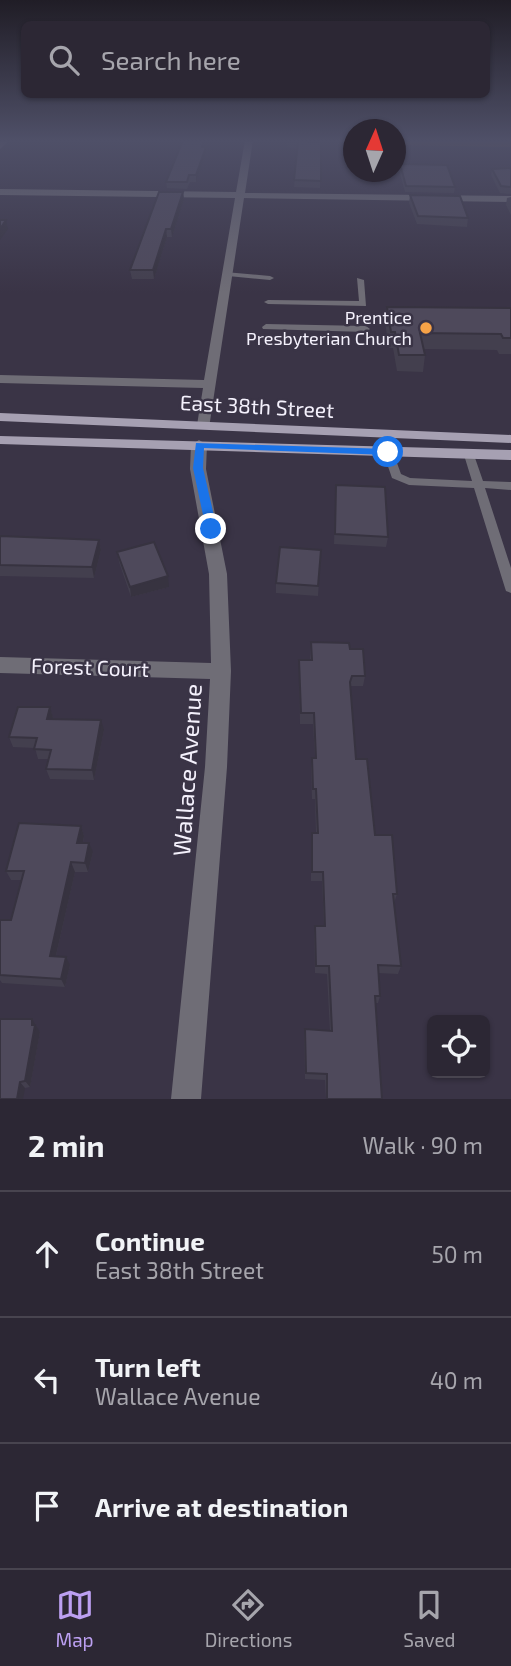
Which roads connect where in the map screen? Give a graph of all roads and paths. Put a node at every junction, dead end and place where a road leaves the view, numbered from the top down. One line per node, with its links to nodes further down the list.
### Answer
1 (17, 191): 3 (street)
2 (241, 191): 3 (street, Wallace Avenue)
3 (240, 195): 4 (street); 5 (street, Wallace Avenue)
4 (511, 199)
5 (228, 274): 6 (lane); 12 (street, Wallace Avenue)
6 (270, 278)
7 (360, 279): 8 (lane)
8 (268, 302)
9 (266, 327): 10 (lane)
10 (366, 329)
11 (0, 379): 12 (street)
12 (209, 384): 14 (street, Wallace Avenue)
13 (0, 417): 14 (main road, East 38th Street)
14 (202, 435): 15 (main road, East 38th Street); 16 (main road, East 38th Street); 17 (main road, East 38th Street); 24 (street, Wallace Avenue)
15 (511, 439)
16 (0, 440)
17 (388, 452): 18 (main road, East 38th Street); 20 (lane)
18 (468, 454): 19 (main road, East 38th Street); 20 (lane)
19 (511, 455)
20 (479, 485): 21 (lane); 22 (lane)
21 (511, 486)
22 (511, 587)
23 (0, 665): 24 (street, Forest Court)
24 (221, 671): 25 (street, Wallace Avenue)
25 (186, 1099)

